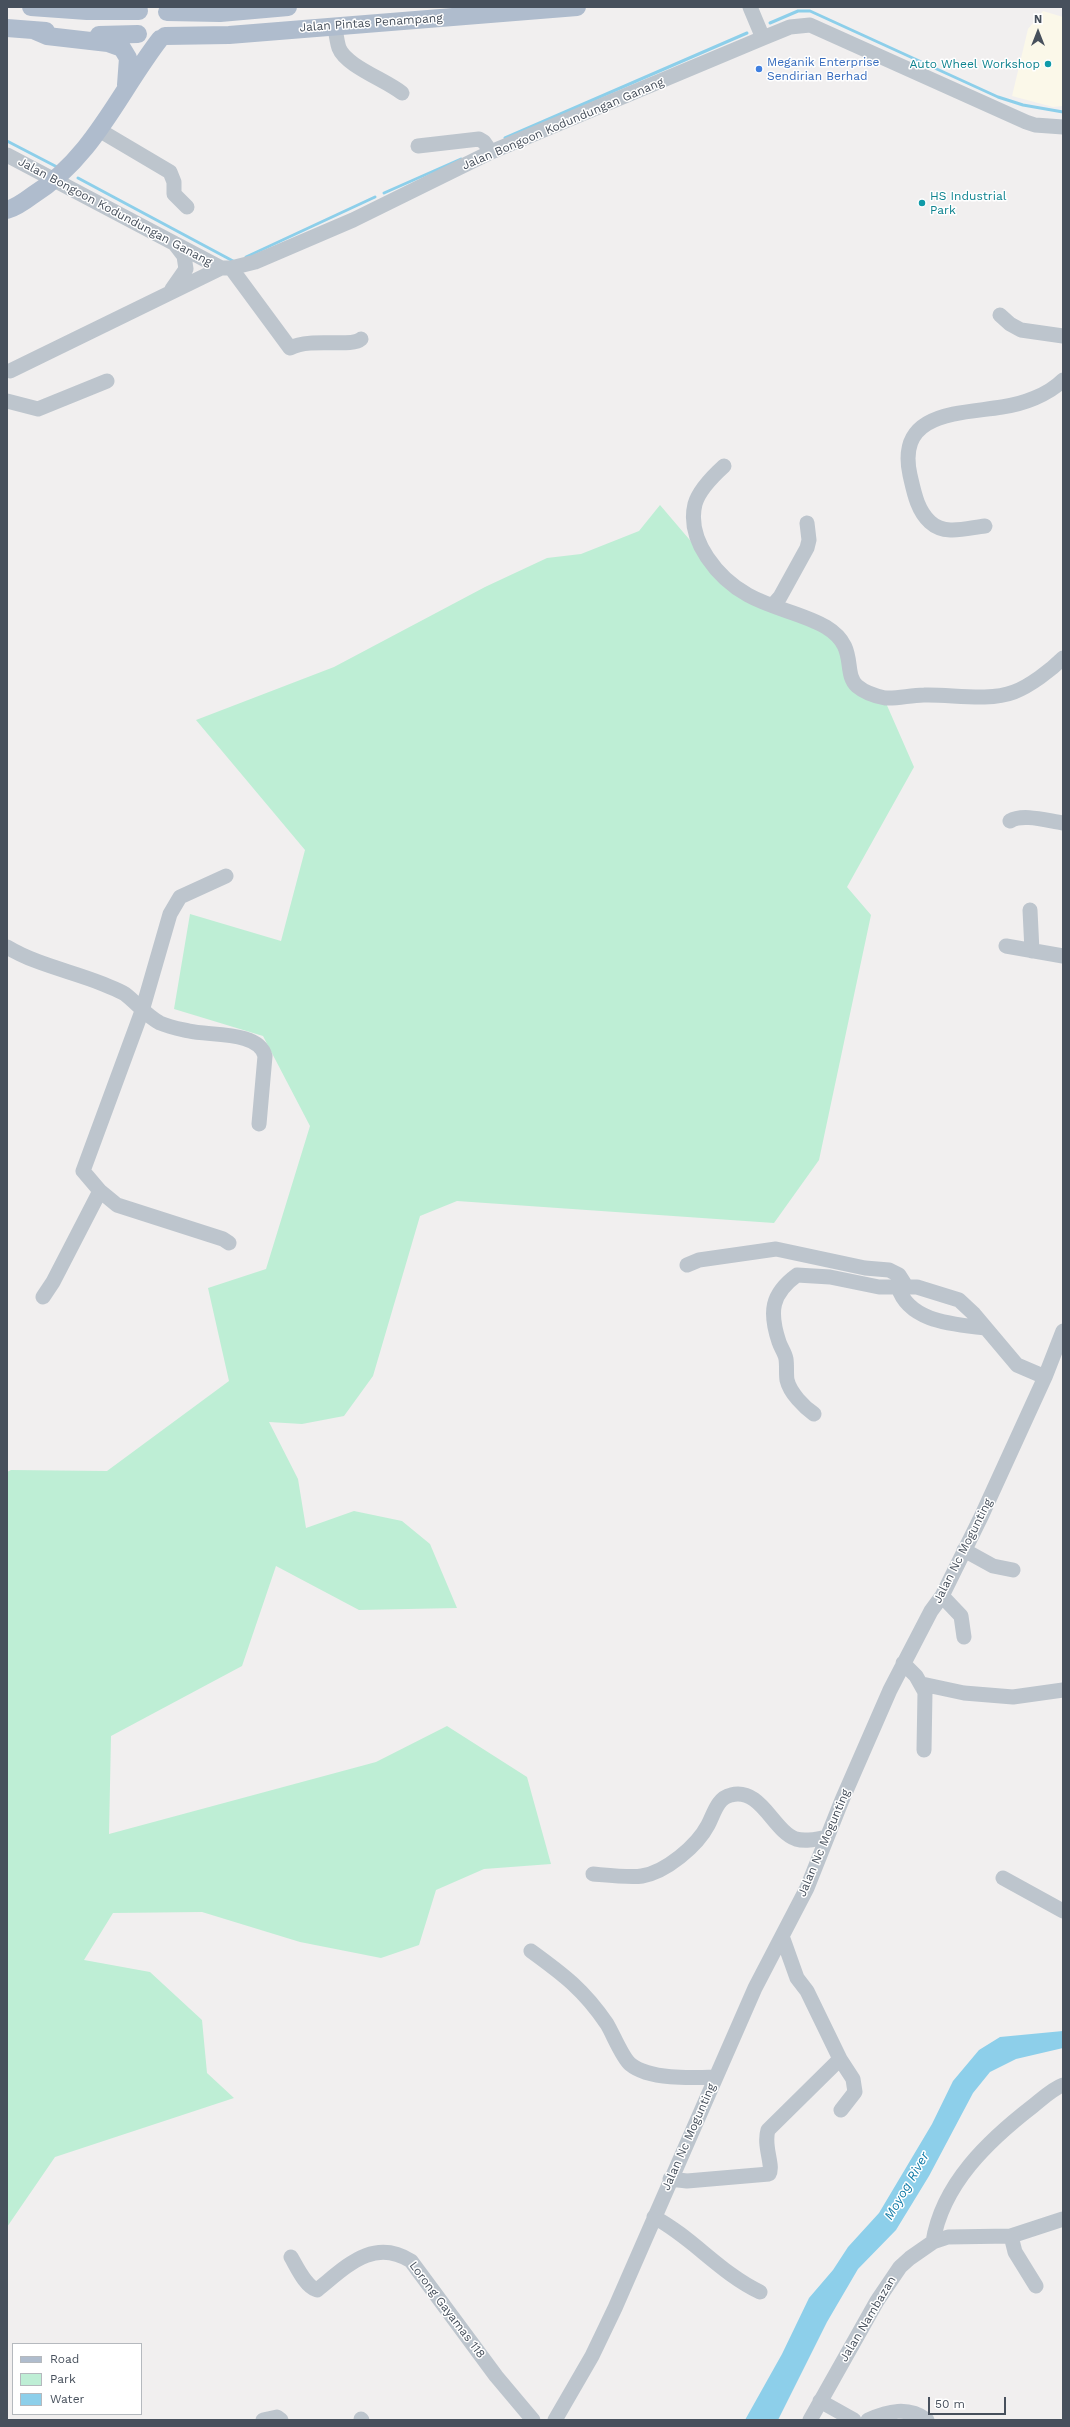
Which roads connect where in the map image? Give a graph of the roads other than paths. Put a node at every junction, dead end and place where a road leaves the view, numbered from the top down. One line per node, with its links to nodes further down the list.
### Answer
1 (31, 7): 5 (main road)
2 (288, 7): 6 (main road, Jalan Pintas Penampang)
3 (577, 7): 7 (main road, Jalan Pintas Penampang)
4 (750, 7): 12 (street)
5 (142, 8): 10 (main road)
6 (163, 9): 11 (main road)
7 (335, 27): 11 (main road, Jalan Pintas Penampang); 14 (street)
8 (7, 28): 9 (main road)
9 (34, 30): 10 (main road); 13 (main road)
10 (138, 34): 11 (main road, Jalan Pintas Penampang)
11 (163, 37): 13 (main road)
12 (763, 38): 15 (street, Jalan Bongoon Kodundungan Ganang); 18 (street, Jalan Bongoon Kodundungan Ganang)
13 (125, 88): 16 (main road)
14 (402, 94)
15 (1063, 127)
16 (99, 130): 20 (main road); 21 (street)
17 (418, 146): 18 (street)
18 (491, 152): 24 (street, Jalan Bongoon Kodundungan Ganang)
19 (7, 155): 20 (street, Jalan Bongoon Kodundungan Ganang)
20 (57, 179): 22 (main road); 23 (street, Jalan Bongoon Kodundungan Ganang)
21 (188, 207)
22 (7, 210)
23 (174, 243): 24 (street, Jalan Bongoon Kodundungan Ganang); 25 (street)
24 (226, 268): 25 (street); 28 (street)
25 (170, 292): 29 (street)
26 (1000, 315): 27 (street)
27 (1063, 336)
28 (361, 339)
29 (10, 371)
30 (1063, 380): 35 (street)
31 (107, 381): 32 (street)
32 (7, 401)
33 (724, 466): 36 (street)
34 (807, 523): 36 (street)
35 (985, 526)
36 (773, 605): 37 (street)
37 (1063, 658)
38 (1010, 821): 39 (street)
39 (1063, 823)
40 (226, 876): 46 (street)
41 (1030, 910): 44 (street)
42 (1006, 946): 44 (street)
43 (7, 947): 46 (street)
44 (1032, 951): 45 (street)
45 (1063, 956)
46 (142, 1010): 47 (street); 48 (street)
47 (259, 1124)
48 (100, 1190): 49 (street); 52 (street)
49 (229, 1243)
50 (687, 1265): 51 (street)
51 (902, 1286): 53 (street); 53 (street); 57 (street)
52 (43, 1297)
53 (985, 1328): 56 (street)
54 (1063, 1331): 55 (street, Jalan Nc Mogunting)
55 (1059, 1353): 56 (street, Jalan Nc Mogunting)
56 (1045, 1377): 58 (street, Jalan Nc Mogunting)
57 (814, 1414)
58 (964, 1550): 59 (street); 60 (street, Jalan Nc Mogunting)
59 (1013, 1570)
60 (942, 1596): 61 (street); 62 (street, Jalan Nc Mogunting)
61 (964, 1637)
62 (903, 1663): 63 (street); 66 (street, Jalan Nc Mogunting)
63 (922, 1684): 64 (street); 65 (street)
64 (1063, 1690)
65 (924, 1750)
66 (827, 1837): 67 (street); 70 (street, Jalan Nc Mogunting)
67 (594, 1874)
68 (1003, 1878): 69 (street)
69 (1063, 1911)
70 (782, 1936): 72 (street); 73 (street, Jalan Nc Mogunting)
71 (531, 1951): 73 (street)
72 (840, 2059): 75 (street); 76 (street)
73 (716, 2077): 76 (street, Jalan Nc Mogunting)
74 (1063, 2085): 80 (street)
75 (841, 2110)
76 (670, 2179): 77 (street, Jalan Nc Mogunting)
77 (654, 2218): 83 (street); 88 (street, Jalan Nc Mogunting)
78 (1063, 2219): 79 (street, Jalan Nambazan)
79 (1011, 2236): 80 (street, Jalan Nambazan); 82 (street)
80 (933, 2242): 84 (street, Jalan Nambazan)
81 (291, 2257): 87 (street, Lorong Gayamas 118)
82 (1036, 2286)
83 (760, 2292)
84 (820, 2401): 89 (street, Jalan Nambazan); 90 (street)
85 (263, 2420): 86 (street)
86 (281, 2420)
87 (533, 2420)
88 (554, 2420)
89 (810, 2420)
90 (854, 2420)
91 (868, 2420): 92 (street)
92 (927, 2420)

